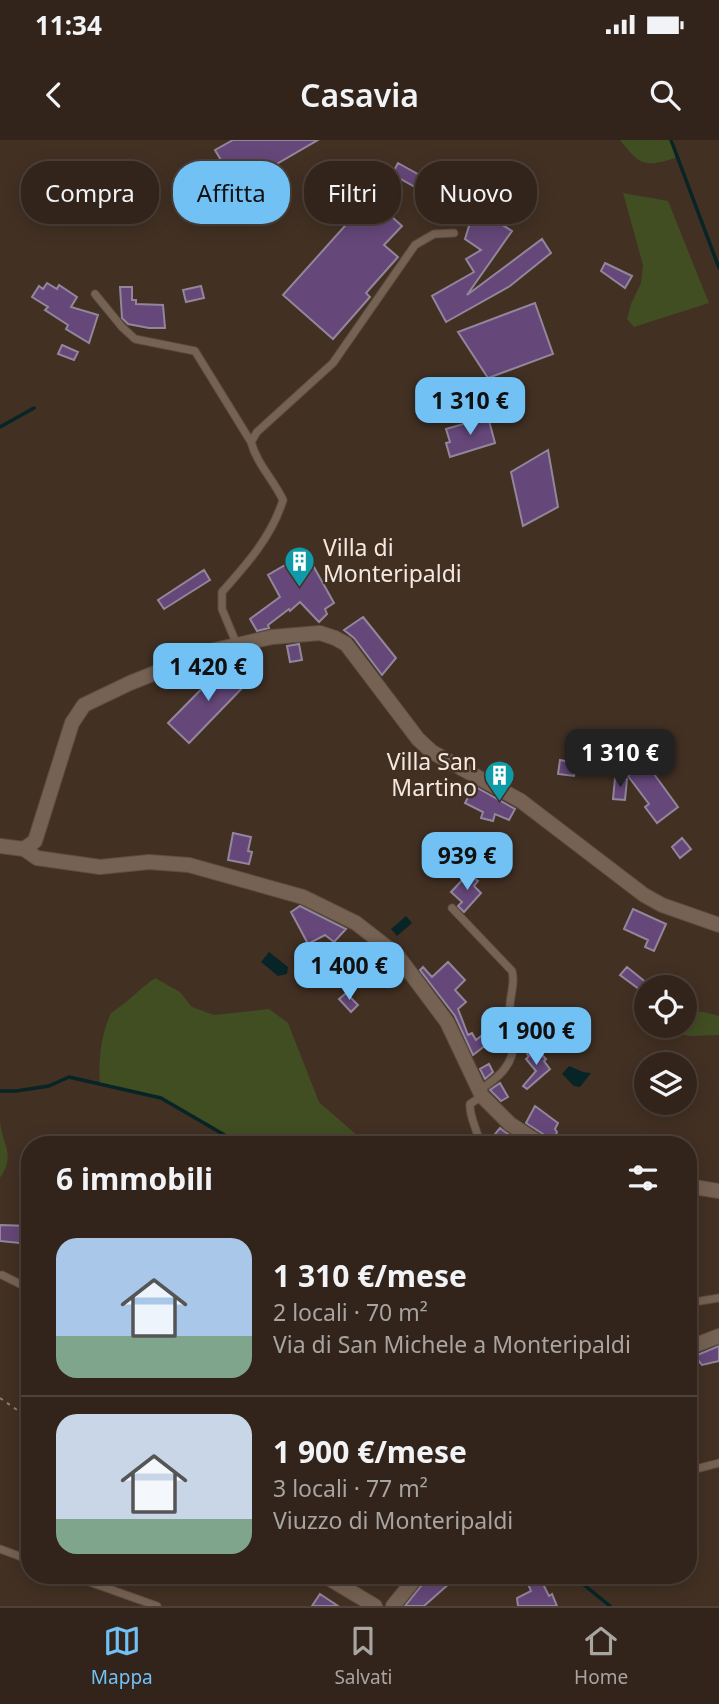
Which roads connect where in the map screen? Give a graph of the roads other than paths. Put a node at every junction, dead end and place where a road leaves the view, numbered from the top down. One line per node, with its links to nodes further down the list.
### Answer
1 (454, 233): 3 (lane)
2 (95, 294): 3 (lane)
3 (251, 442): 4 (lane)
4 (237, 645): 6 (street); 8 (street)
5 (0, 846): 6 (street)
6 (24, 849): 9 (street)
7 (452, 908): 9 (lane)
8 (719, 926)
9 (481, 1093): 10 (lane); 11 (street)
10 (479, 1136)
11 (529, 1136)
12 (697, 1187): 13 (street)
13 (719, 1191)
14 (2, 1275): 15 (lane)
15 (21, 1284)
16 (719, 1298): 17 (lane)
17 (697, 1302)
18 (719, 1336): 19 (street)
19 (697, 1345)
20 (719, 1463): 21 (lane)
21 (697, 1469)
22 (0, 1549): 23 (lane)
23 (21, 1557)
24 (95, 1584): 27 (lane)
25 (335, 1584): 28 (street)
26 (411, 1584): 29 (street)
27 (157, 1606)
28 (376, 1606)
29 (393, 1606)

